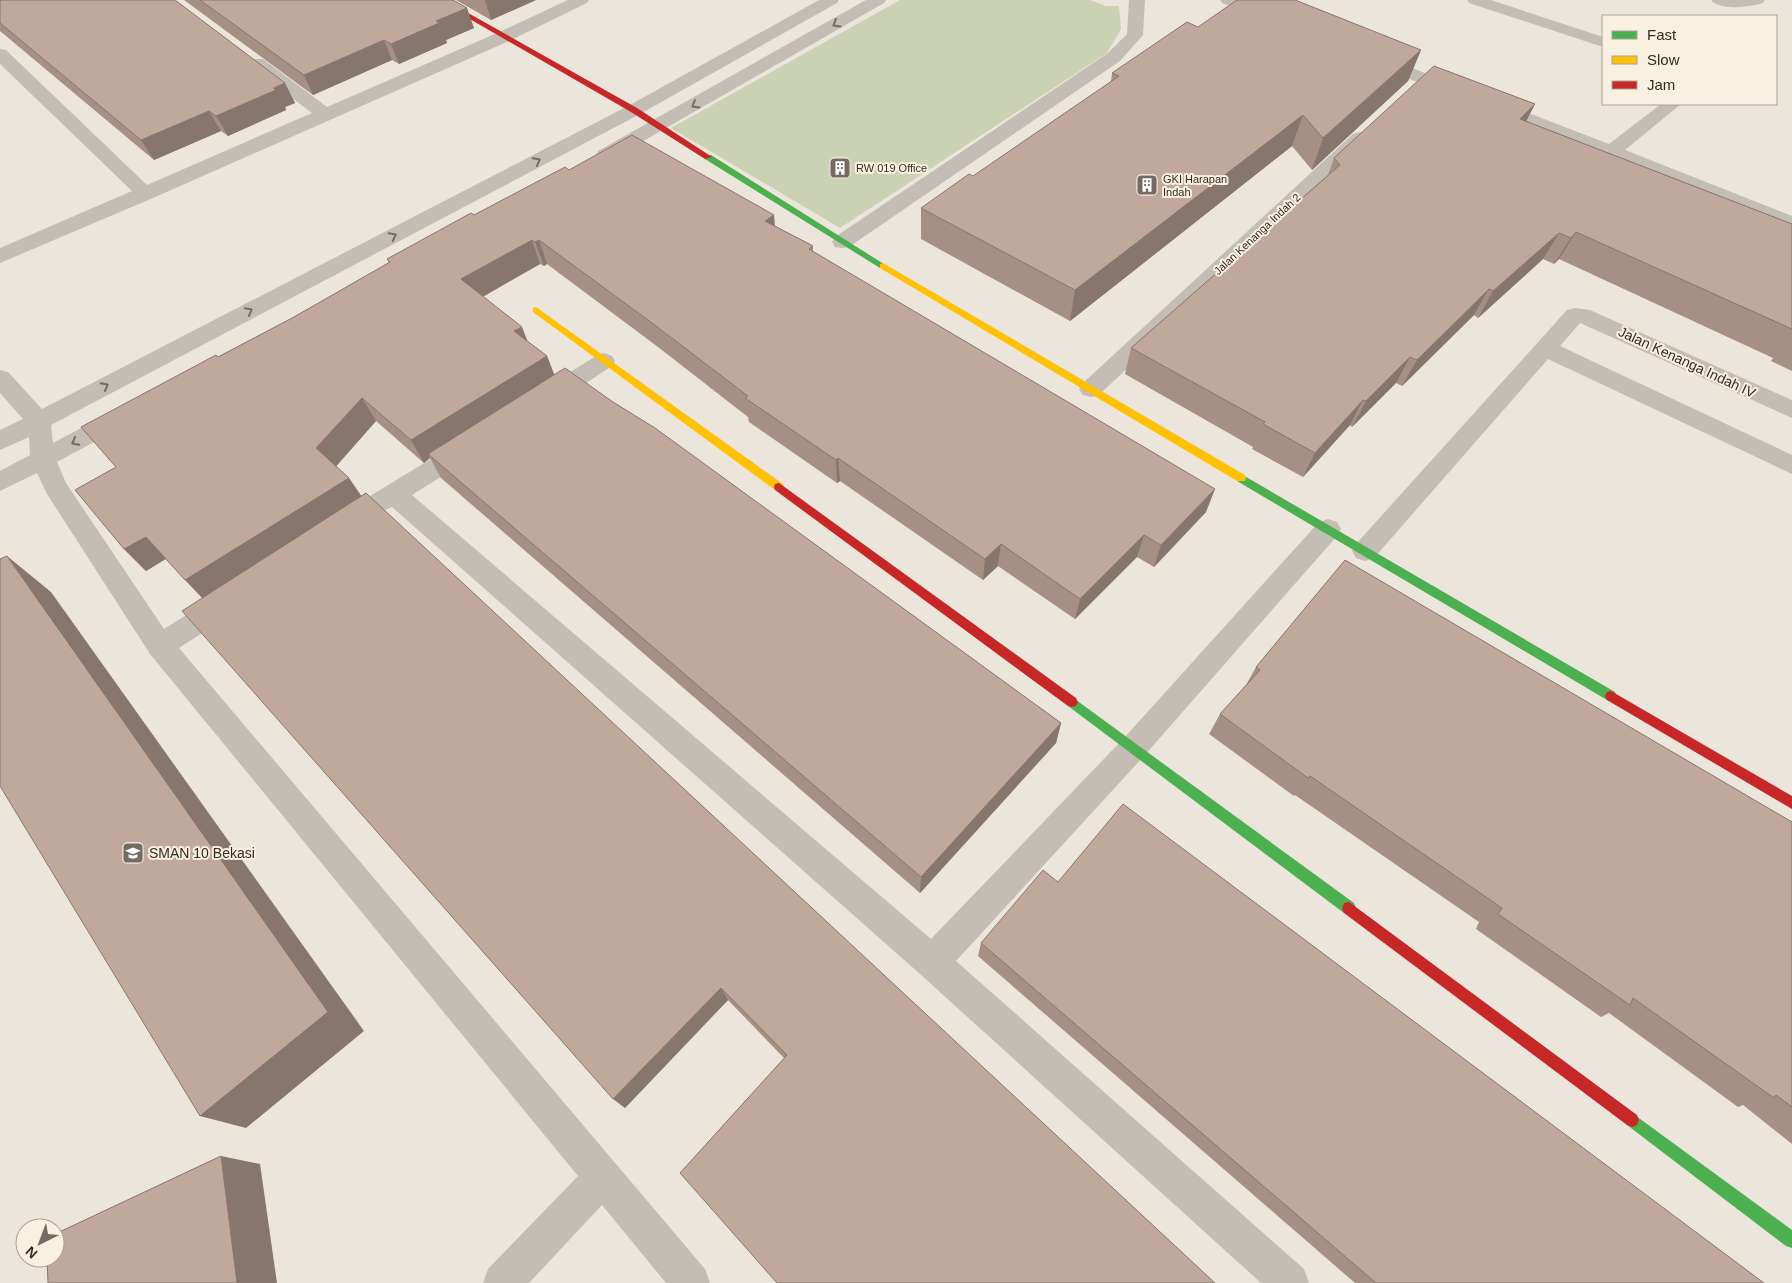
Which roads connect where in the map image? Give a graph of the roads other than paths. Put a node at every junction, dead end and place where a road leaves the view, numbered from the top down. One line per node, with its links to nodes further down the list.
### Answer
1 (440, 0): 11 (street)
2 (581, 0): 11 (street)
3 (831, 0): 17 (street)
4 (878, 0): 19 (street, one-way to 19)
5 (1137, 0): 25 (street)
6 (1228, 0): 10 (street)
7 (1475, 0): 12 (street)
8 (1719, 0): 9 (street)
9 (1757, 0)
10 (1281, 21)
11 (503, 37): 17 (street); 18 (street)
12 (1602, 42)
13 (241, 52): 18 (street)
14 (1362, 53): 21 (street)
15 (0, 54): 23 (street)
16 (1671, 105): 21 (street)
17 (634, 110): 19 (street); 35 (street, one-way to 17)
18 (326, 115): 23 (street)
19 (659, 126): 22 (street); 25 (street)
20 (1373, 126): 31 (street, Jalan Kenanga Indah 2)
21 (1610, 153): 24 (street)
22 (589, 164)
23 (146, 194): 26 (street)
24 (1792, 223)
25 (842, 242): 31 (street)
26 (0, 256)
27 (536, 310): 29 (street)
28 (1545, 348): 34 (street, Jalan Kenanga Indah IV); 39 (street); 44 (street)
29 (604, 362): 33 (street); 47 (street)
30 (0, 378): 35 (street)
31 (1091, 389): 43 (street)
32 (140, 407): 38 (street, one-way to 38)
33 (528, 409)
34 (1792, 410)
35 (39, 421): 37 (street); 38 (street)
36 (486, 436): 41 (street)
37 (0, 441)
38 (43, 459): 40 (street); 46 (street)
39 (1792, 465)
40 (0, 482)
41 (394, 494): 42 (street); 49 (street)
42 (362, 515)
43 (1328, 529): 44 (street); 47 (street)
44 (1364, 551): 48 (street)
45 (240, 594): 46 (street)
46 (160, 646): 50 (street)
47 (1134, 746): 49 (street); 51 (street)
48 (1792, 803)
49 (932, 962): 54 (street)
50 (603, 1177): 52 (street); 53 (street)
51 (1792, 1240)
52 (502, 1283)
53 (691, 1283)
54 (1290, 1283)

